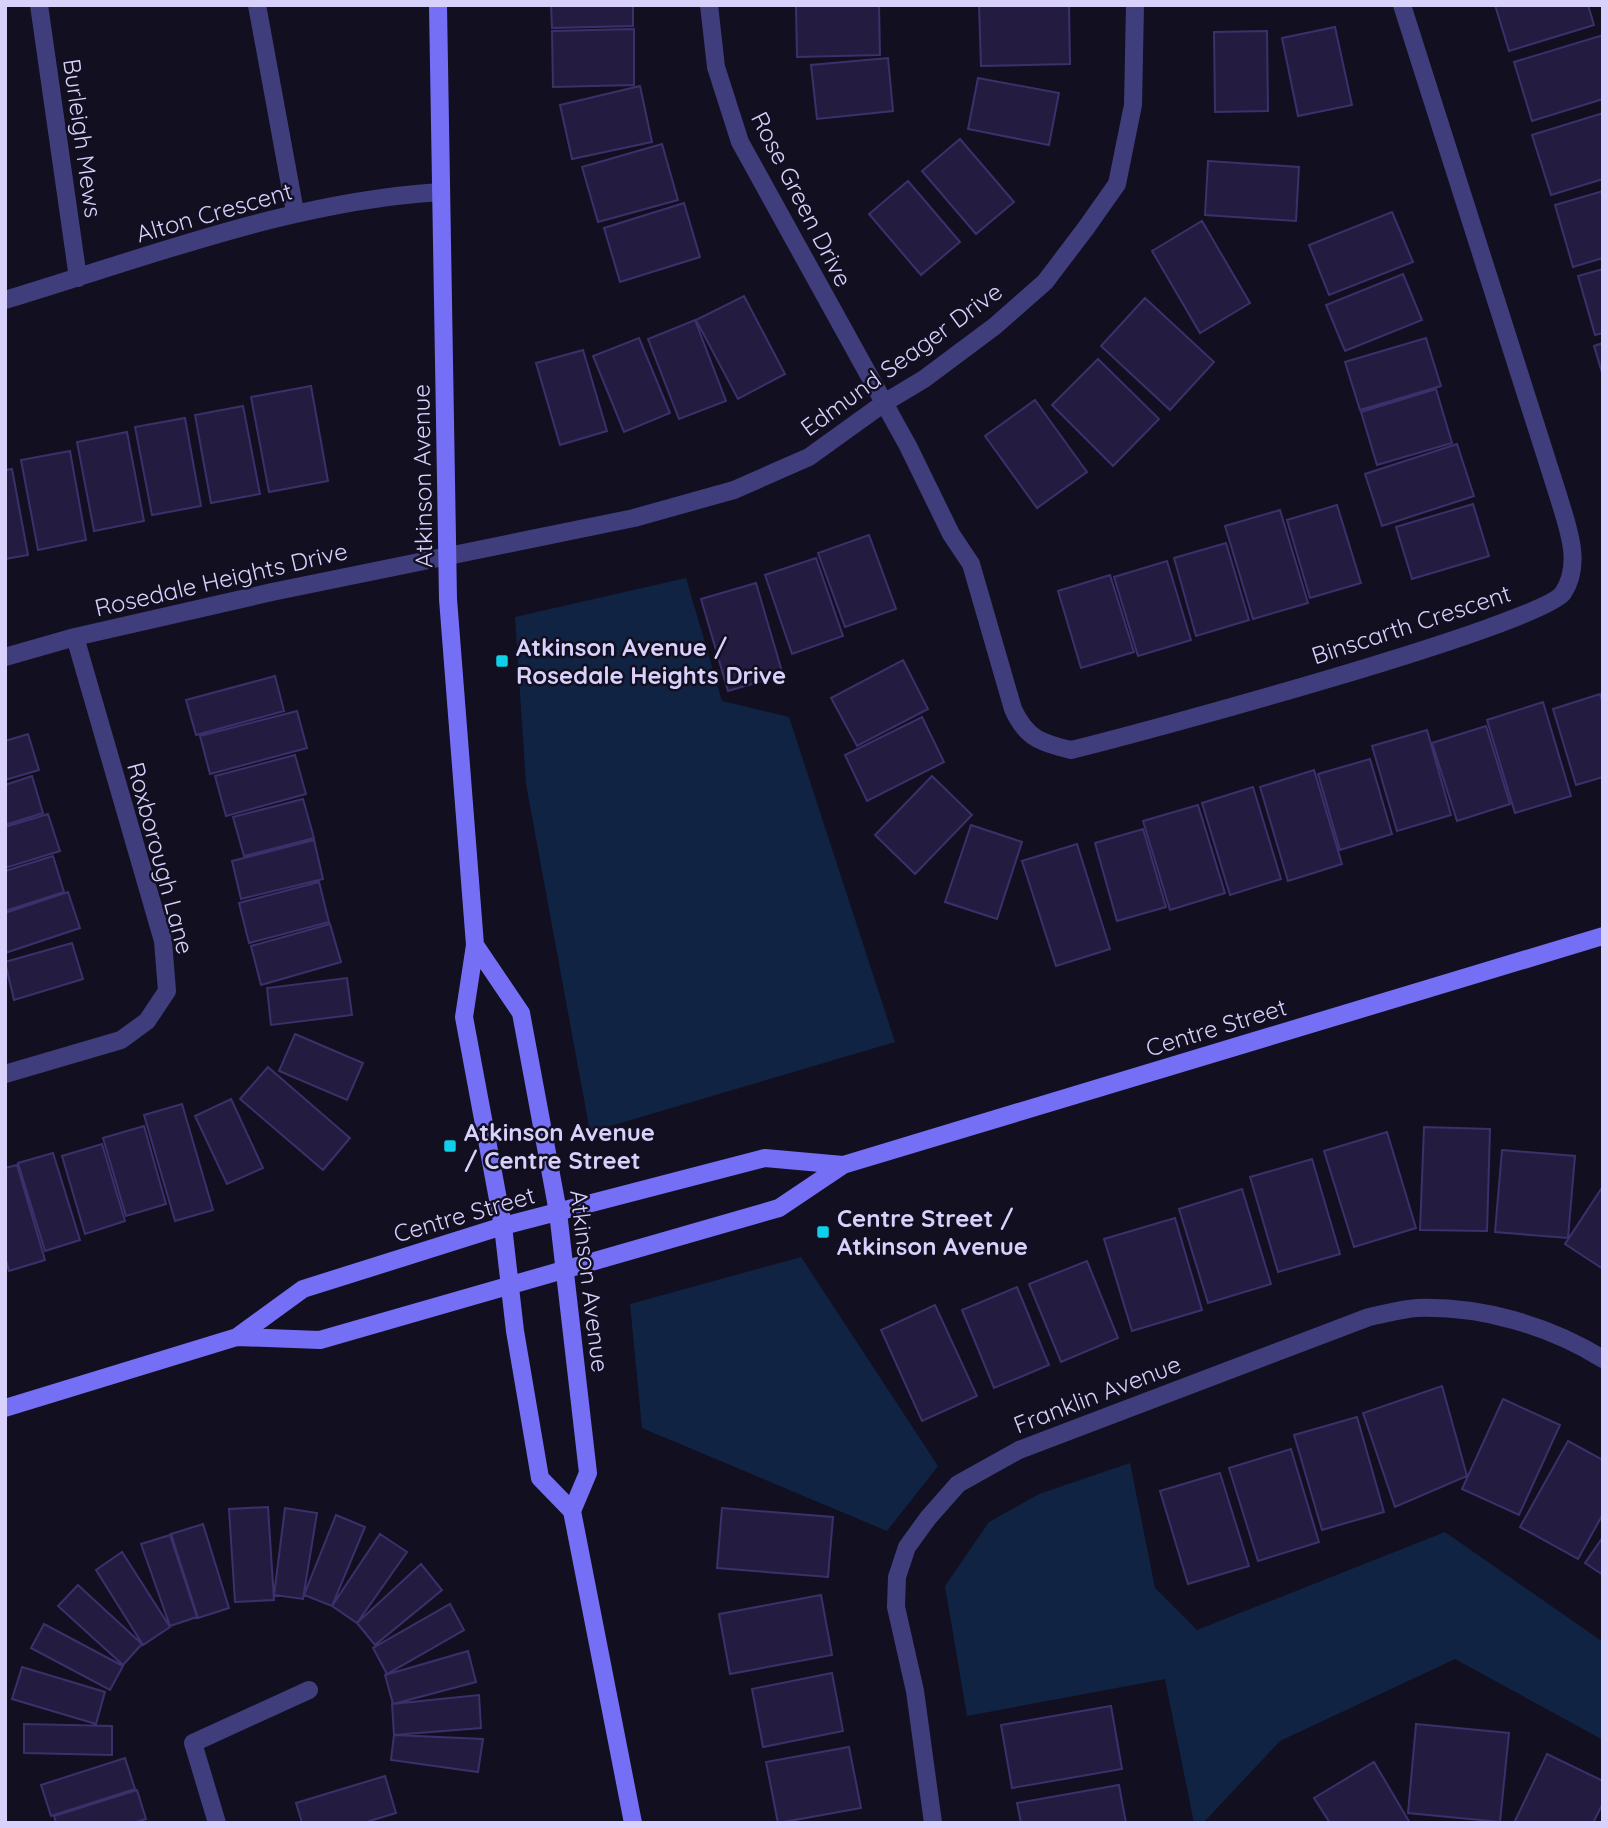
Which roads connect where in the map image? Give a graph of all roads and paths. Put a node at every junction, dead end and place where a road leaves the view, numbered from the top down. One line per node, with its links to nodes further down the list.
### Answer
1 (40, 5): 9 (street, Burleigh Mews)
2 (257, 5): 8 (street)
3 (438, 5): 7 (street, Atkinson Avenue)
4 (709, 5): 11 (street, Rose Green Drive)
5 (1135, 5): 11 (street, Edmund Seager Drive)
6 (1402, 5): 11 (street, Binscarth Crescent)
7 (441, 192): 8 (street, Alton Crescent); 12 (street, Atkinson Avenue)
8 (295, 212): 9 (street, Alton Crescent)
9 (78, 278): 10 (street, Alton Crescent)
10 (5, 300)
11 (884, 403): 12 (street, Edmund Seager Drive)
12 (449, 555): 13 (street, Rosedale Heights Drive); 16 (street, Atkinson Avenue)
13 (75, 637): 14 (street, Rosedale Heights Drive); 17 (street, Roxborough Lane)
14 (5, 657)
15 (1603, 936): 18 (street, Centre Street)
16 (475, 945): 19 (street, Atkinson Avenue); 20 (street, Atkinson Avenue)
17 (5, 1074)
18 (843, 1165): 19 (street, Centre Street); 21 (street, Centre Street)
19 (558, 1212): 20 (street, Centre Street); 21 (street, Atkinson Avenue)
20 (503, 1226): 22 (street, Atkinson Avenue); 23 (street, Centre Street)
21 (565, 1269): 22 (street, Centre Street); 26 (street, Atkinson Avenue)
22 (510, 1285): 23 (street, Centre Street); 26 (street, Atkinson Avenue)
23 (237, 1337): 25 (street, Centre Street)
24 (1603, 1359): 30 (street, Franklin Avenue)
25 (5, 1408)
26 (572, 1511): 29 (street)
27 (309, 1690): 28 (street)
28 (217, 1823)
29 (633, 1823)
30 (933, 1823)

